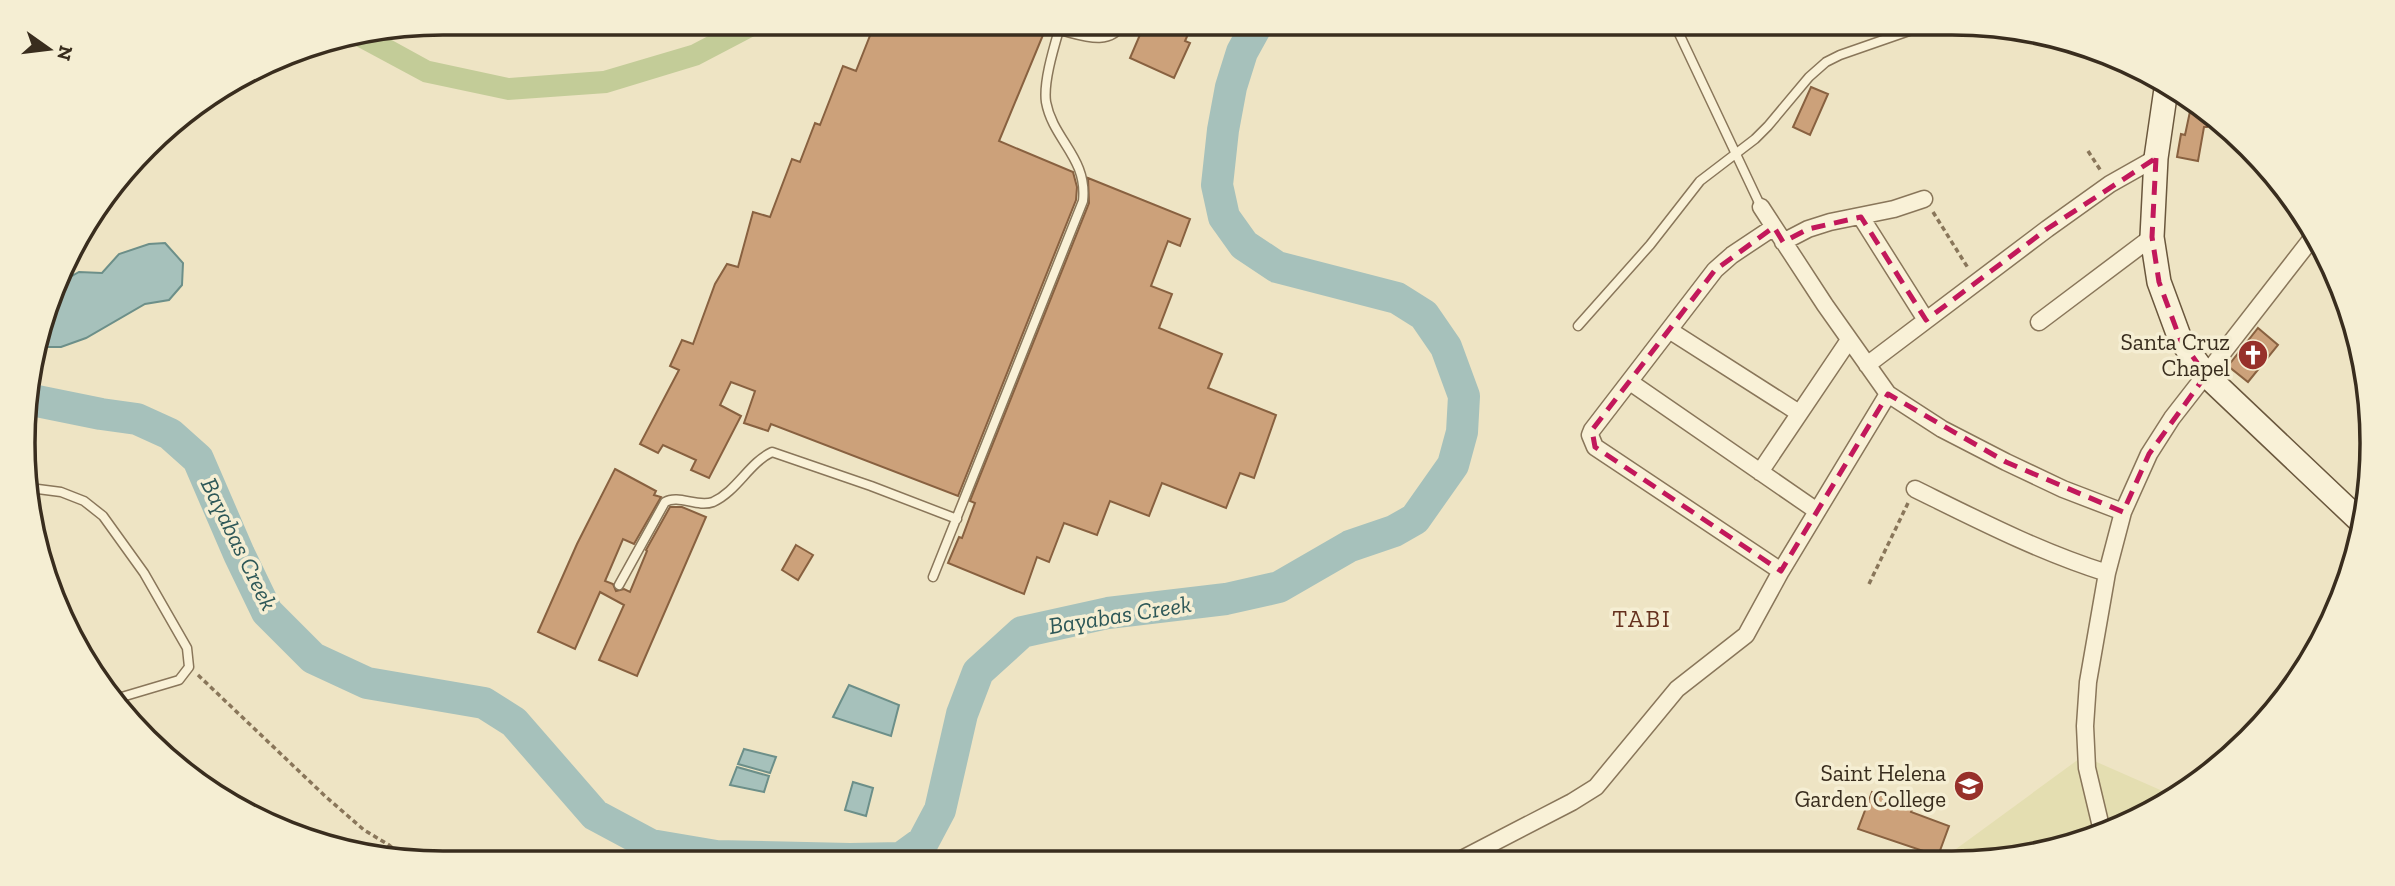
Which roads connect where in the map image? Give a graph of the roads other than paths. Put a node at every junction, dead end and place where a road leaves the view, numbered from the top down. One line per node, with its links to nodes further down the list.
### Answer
1 (1058, 35): 32 (lane)
2 (1087, 35): 3 (lane)
3 (1112, 35)
4 (1680, 35): 7 (lane)
5 (1898, 35): 7 (lane)
6 (2165, 96): 8 (main road)
7 (1735, 152): 10 (lane); 18 (lane)
8 (2156, 158): 13 (main road); 16 (street)
9 (1924, 199): 11 (street)
10 (1761, 207): 12 (street)
11 (1861, 216): 14 (street); 16 (street)
12 (1774, 227): 14 (street); 19 (street)
13 (2152, 237): 17 (street); 22 (main road)
14 (1783, 242): 20 (street)
15 (2308, 244): 22 (street)
16 (1926, 320): 21 (street)
17 (2039, 322)
18 (1578, 326)
19 (1670, 330): 23 (street); 25 (street)
20 (1849, 340): 21 (street); 25 (street)
21 (1867, 365): 24 (street)
22 (2206, 375): 30 (street); 31 (main road)
23 (1630, 383): 26 (street); 33 (street)
24 (1888, 394): 29 (street); 30 (street)
25 (1799, 413): 26 (street)
26 (1760, 472): 29 (street)
27 (37, 489): 37 (lane)
28 (1915, 489): 34 (street)
29 (1817, 512): 33 (street)
30 (2123, 512): 34 (street)
31 (2354, 515)
32 (957, 519): 35 (lane); 36 (lane)
33 (1781, 571): 39 (street)
34 (2107, 573): 38 (street)
35 (933, 577)
36 (619, 585)
37 (123, 696)
38 (2100, 823)
39 (1477, 851)

